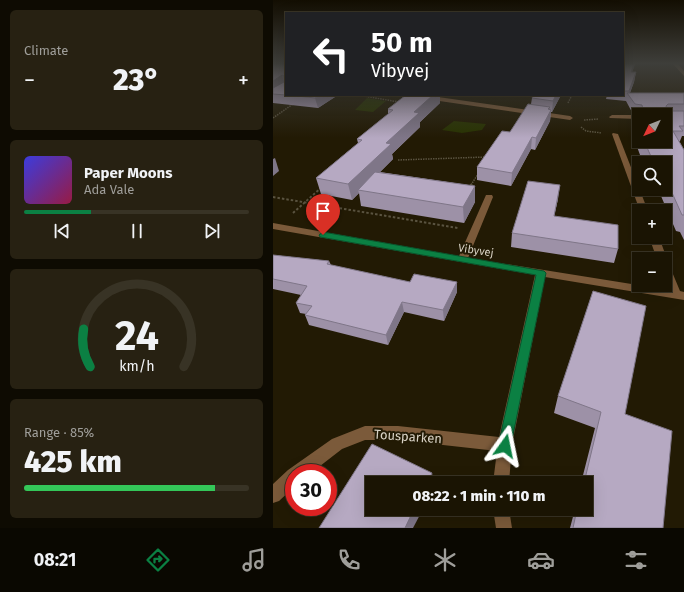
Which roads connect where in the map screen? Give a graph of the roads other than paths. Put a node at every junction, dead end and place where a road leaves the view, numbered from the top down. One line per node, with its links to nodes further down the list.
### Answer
1 (420, 96): 4 (street)
2 (612, 117): 3 (street)
3 (632, 117)
4 (570, 118)
5 (615, 134): 7 (street)
6 (489, 197): 9 (street)
7 (641, 204)
8 (275, 226): 9 (street, Vibyvej)
9 (462, 260): 10 (street, Vibyvej)
10 (541, 273): 12 (street, Vibyvej); 13 (street)
11 (672, 280): 12 (street, Vibyvej)
12 (680, 295)
13 (505, 446): 14 (street, Tousparken); 15 (street)
14 (310, 464)
15 (502, 476)
16 (285, 484): 17 (street)
17 (273, 495)
18 (502, 516): 19 (street)
19 (504, 528)

